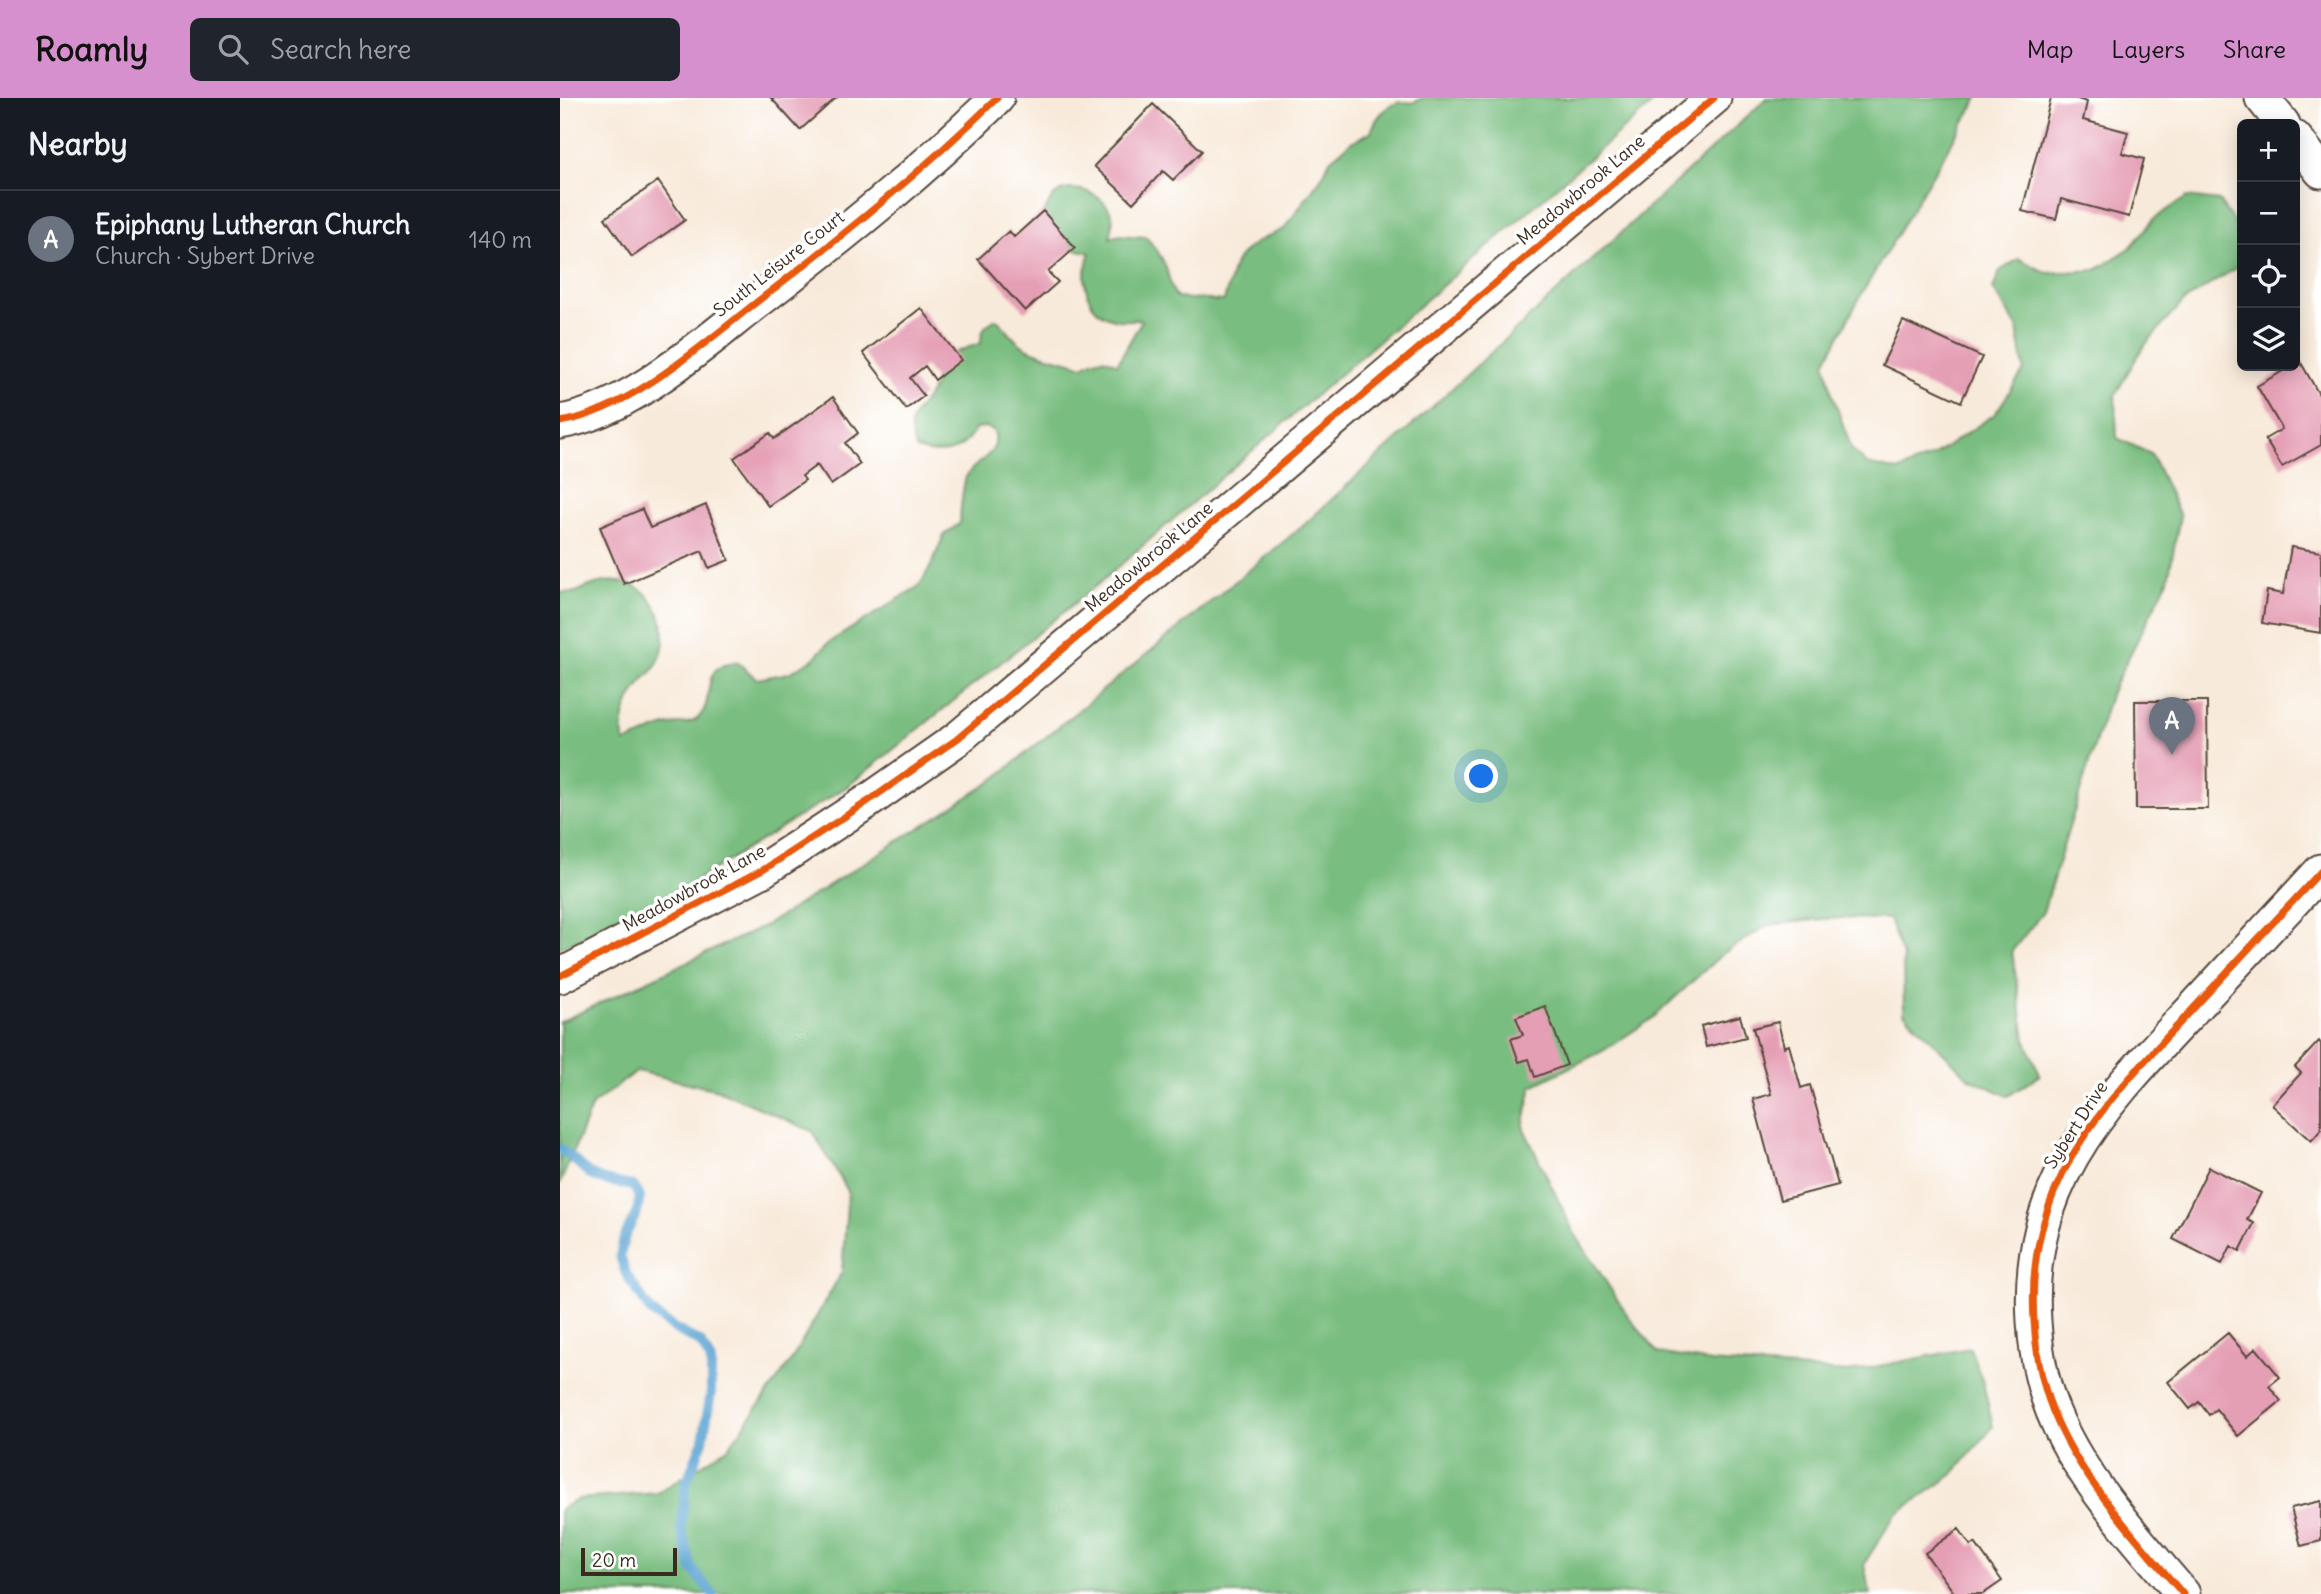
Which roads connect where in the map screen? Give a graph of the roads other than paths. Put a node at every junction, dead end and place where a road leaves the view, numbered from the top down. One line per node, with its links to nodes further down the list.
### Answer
1 (997, 98): 5 (street, South Leisure Court)
2 (1714, 98): 7 (street, Meadowbrook Lane)
3 (2262, 98): 4 (street)
4 (2279, 119)
5 (560, 422)
6 (2321, 872): 8 (street, Sybert Drive)
7 (560, 976)
8 (2183, 1594)

